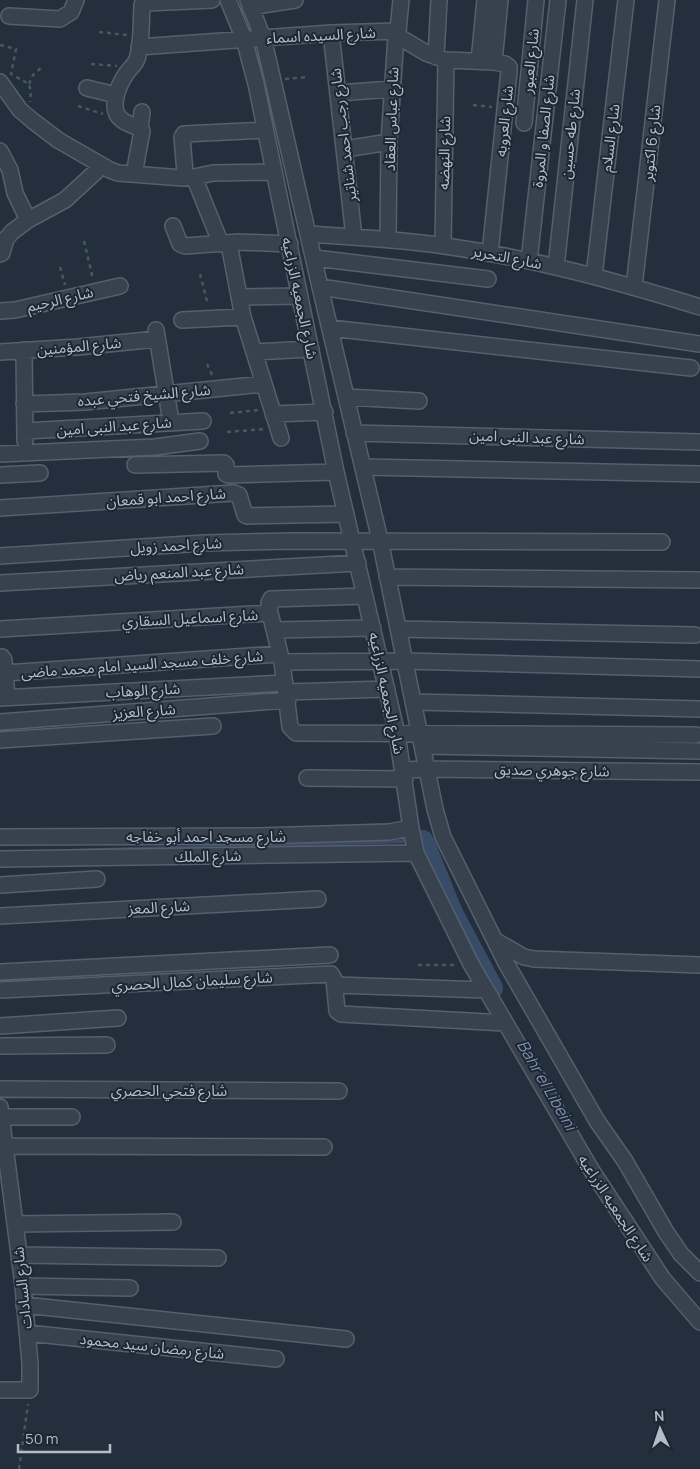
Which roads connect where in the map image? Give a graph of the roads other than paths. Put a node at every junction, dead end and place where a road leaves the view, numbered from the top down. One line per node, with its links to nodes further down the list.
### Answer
1 (76, 0): 16 (street)
2 (212, 0): 14 (street)
3 (228, 0): 20 (street, شارع الجمعيه الزراعيه)
4 (295, 0): 15 (street)
5 (401, 0): 18 (street, شارع عباس العقاد)
6 (439, 0): 22 (street, شارع النهضه)
7 (485, 0): 23 (street)
8 (500, 0): 23 (street)
9 (536, 0): 30 (street, شارع العبور)
10 (558, 0): 51 (street, شارع الصفا و المروة)
11 (585, 0): 52 (street, شارع طه حسين)
12 (626, 0): 53 (street, شارع السلام)
13 (667, 0): 57 (street, شارع 6 اكتوبر)
14 (153, 1): 21 (street)
15 (249, 3): 19 (street, شارع الجمعيه الزراعيه)
16 (9, 16)
17 (331, 33): 18 (street, شارع السيده اسماء); 19 (street, شارع السيده اسماء); 27 (street, شارع رجب احمد شناتير)
18 (397, 33): 22 (street); 26 (street, شارع عباس العقاد)
19 (263, 38): 20 (street, شارع السيده اسماء); 42 (street, شارع الجمعيه الزراعيه)
20 (244, 39): 21 (street, شارع السيده اسماء); 32 (street, شارع الجمعيه الزراعيه)
21 (140, 42): 28 (street)
22 (441, 59): 23 (street); 47 (street, شارع النهضه)
23 (487, 62): 48 (street, شارع العروبه)
24 (0, 82): 36 (street)
25 (86, 88): 28 (street)
26 (392, 89): 27 (street); 33 (street, شارع عباس العقاد)
27 (338, 93): 34 (street, شارع رجب احمد شناتير)
28 (116, 96): 31 (street)
29 (142, 112): 31 (street)
30 (524, 123)
31 (140, 128): 38 (street)
32 (265, 130): 37 (street, شارع الجمعيه الزراعيه); 39 (street)
33 (389, 142): 34 (street); 44 (street, شارع عباس العقاد)
34 (344, 149): 43 (street, شارع رجب احمد شناتير)
35 (0, 151): 40 (street)
36 (102, 166): 38 (street); 40 (street)
37 (274, 172): 39 (street); 46 (street, شارع الجمعيه الزراعيه)
38 (134, 174): 39 (street)
39 (188, 177): 45 (street)
40 (28, 220): 49 (street)
41 (173, 226): 45 (street)
42 (308, 234): 43 (street, شارع التحرير); 50 (street, شارع الجمعيه الزراعيه)
43 (354, 237): 44 (street, شارع التحرير)
44 (388, 239): 47 (street, شارع التحرير)
45 (225, 244): 46 (street); 59 (street)
46 (290, 244): 58 (street, شارع الجمعيه الزراعيه)
47 (443, 245): 48 (street, شارع التحرير)
48 (490, 253): 51 (street, شارع التحرير)
49 (0, 254)
50 (315, 258): 54 (street); 56 (street, شارع الجمعيه الزراعيه)
51 (529, 261): 52 (street, شارع التحرير)
52 (556, 267): 53 (street, شارع التحرير)
53 (594, 276): 57 (street, شارع التحرير)
54 (488, 279)
55 (120, 286): 61 (street, شارع الرحيم)
56 (320, 287): 64 (street, شارع الجمعيه الزراعيه); 65 (street)
57 (634, 287): 60 (street, شارع التحرير)
58 (300, 296): 59 (street); 66 (street, شارع الجمعيه الزراعيه)
59 (239, 297): 62 (street)
60 (700, 307)
61 (0, 311)
62 (243, 317): 63 (street); 69 (street)
63 (182, 320)
64 (330, 328): 70 (street); 73 (street, شارع الجمعيه الزراعيه)
65 (700, 344)
66 (310, 348): 69 (street); 76 (street, شارع الجمعيه الزراعيه)
67 (24, 350): 68 (street, شارع المؤمنين); 72 (street, شارع المؤمنين); 75 (street)
68 (0, 352)
69 (254, 352): 71 (street)
70 (691, 368)
71 (264, 384): 72 (street, شارع الشيخ فتحي عبده); 76 (street)
72 (166, 393): 75 (street, شارع الشيخ فتحي عبده); 78 (street)
73 (346, 397): 74 (street); 80 (street, شارع الجمعيه الزراعيه)
74 (419, 401)
75 (24, 404): 79 (street)
76 (325, 412): 87 (street, شارع الجمعيه الزراعيه)
77 (202, 420): 78 (street, شارع عبد النبى امين)
78 (170, 422): 79 (street, شارع عبد النبى امين)
79 (25, 431): 83 (street)
80 (354, 433): 82 (street, شارع عبد النبى امين); 86 (street, شارع الجمعيه الزراعيه)
81 (200, 441): 83 (street)
82 (700, 442)
83 (26, 453): 84 (street)
84 (0, 454)
85 (135, 465): 87 (street)
86 (363, 467): 89 (street); 93 (street, شارع الجمعيه الزراعيه)
87 (336, 472): 92 (street, شارع الجمعيه الزراعيه)
88 (40, 473): 90 (street)
89 (700, 474)
90 (0, 475)
91 (0, 508): 92 (street, شارع احمد ابو قمعان)
92 (346, 514): 94 (street, شارع الجمعيه الزراعيه)
93 (380, 540): 94 (street, شارع احمد زويل); 95 (street, شارع احمد زويل); 98 (street, شارع الجمعيه الزراعيه)
94 (352, 542): 96 (street, شارع احمد زويل); 97 (street, شارع الجمعيه الزراعيه)
95 (662, 542)
96 (0, 556)
97 (358, 563): 100 (street, شارع عبد المنعم رياض); 101 (street, شارع الجمعيه الزراعيه)
98 (388, 577): 99 (street); 105 (street, شارع الجمعيه الزراعيه)
99 (700, 580)
100 (0, 583)
101 (365, 596): 102 (street, شارع اسماعيل السقاري); 103 (street, شارع الجمعيه الزراعيه)
102 (270, 613): 104 (street, شارع اسماعيل السقاري); 106 (street)
103 (373, 628): 106 (street); 110 (street, شارع الجمعيه الزراعيه)
104 (0, 629)
105 (398, 629): 107 (street); 111 (street, شارع الجمعيه الزراعيه)
106 (275, 630): 109 (street)
107 (695, 635)
108 (0, 658): 113 (street)
109 (281, 658): 110 (street, شارع خلف مسجد السيد امام محمد ماضى); 113 (street, شارع خلف مسجد السيد امام محمد ماضى); 115 (street)
110 (381, 661): 111 (street, شارع خلف مسجد السيد امام محمد ماضى); 114 (street, شارع الجمعيه الزراعيه)
111 (405, 661): 112 (street, شارع خلف مسجد السيد امام محمد ماضى); 117 (street, شارع الجمعيه الزراعيه)
112 (700, 669)
113 (4, 673): 116 (street)
114 (387, 689): 115 (street, شارع العزيز); 121 (street, شارع الجمعيه الزراعيه)
115 (286, 691): 116 (street, شارع الوهاب); 119 (street, شارع العزيز); 121 (street)
116 (3, 697)
117 (414, 702): 118 (street); 124 (street, شارع الجمعيه الزراعيه)
118 (700, 709)
119 (0, 722)
120 (213, 726): 123 (street)
121 (397, 734): 124 (street); 128 (street, شارع الجمعيه الزراعيه)
122 (696, 735): 124 (street)
123 (0, 740)
124 (422, 740): 125 (street); 126 (street, شارع الجمعيه الزراعيه)
125 (700, 752)
126 (428, 769): 127 (street, شارع جوهري صديق); 128 (street, شارع جوهري صديق); 130 (street, شارع الجمعيه الزراعيه)
127 (700, 772)
128 (404, 775): 129 (street, شارع جوهري صديق); 131 (street, شارع الجمعيه الزراعيه)
129 (307, 778)
130 (435, 809): 131 (street); 140 (street, شارع الجمعيه الزراعيه)
131 (409, 813): 132 (street, شارع الجمعيه الزراعيه)
132 (411, 828): 133 (street, شارع مسجد احمد أبو خفاجه); 134 (street, شارع الجمعيه الزراعيه)
133 (0, 837)
134 (416, 853): 135 (street, شارع الملك); 146 (street, شارع الجمعيه الزراعيه)
135 (0, 859)
136 (97, 879): 137 (street)
137 (0, 885)
138 (318, 899): 139 (street, شارع المعز)
139 (0, 916)
140 (496, 942): 142 (street); 164 (street, شارع الجمعيه الزراعيه)
141 (330, 955): 143 (street)
142 (700, 965)
143 (0, 972)
144 (335, 985): 145 (street, شارع سليمان كمال الحصري); 146 (street); 148 (street)
145 (0, 990)
146 (486, 990): 148 (street, شارع الجمعيه الزراعيه)
147 (118, 1018): 149 (street)
148 (505, 1023): 168 (street, شارع الجمعيه الزراعيه)
149 (0, 1026)
150 (107, 1045): 151 (street)
151 (0, 1046)
152 (0, 1089): 153 (street, شارع فتحي الحصري)
153 (339, 1090)
154 (1, 1112): 155 (street); 156 (street, شارع السادات)
155 (72, 1117)
156 (3, 1145): 157 (street); 158 (street, شارع السادات)
157 (324, 1147)
158 (4, 1168): 159 (street, شارع السادات)
159 (5, 1192): 161 (street, شارع السادات)
160 (173, 1222): 161 (street)
161 (15, 1224): 162 (street, شارع السادات)
162 (19, 1255): 163 (street); 165 (street, شارع السادات)
163 (218, 1258)
164 (700, 1273)
165 (23, 1286): 166 (street); 167 (street, شارع السادات)
166 (130, 1288)
167 (24, 1305): 169 (street, شارع السادات); 170 (street)
168 (700, 1322)
169 (27, 1333): 171 (street, شارع رمضان سيد محمود); 172 (street, شارع السادات)
170 (346, 1339)
171 (276, 1359)
172 (0, 1390)

